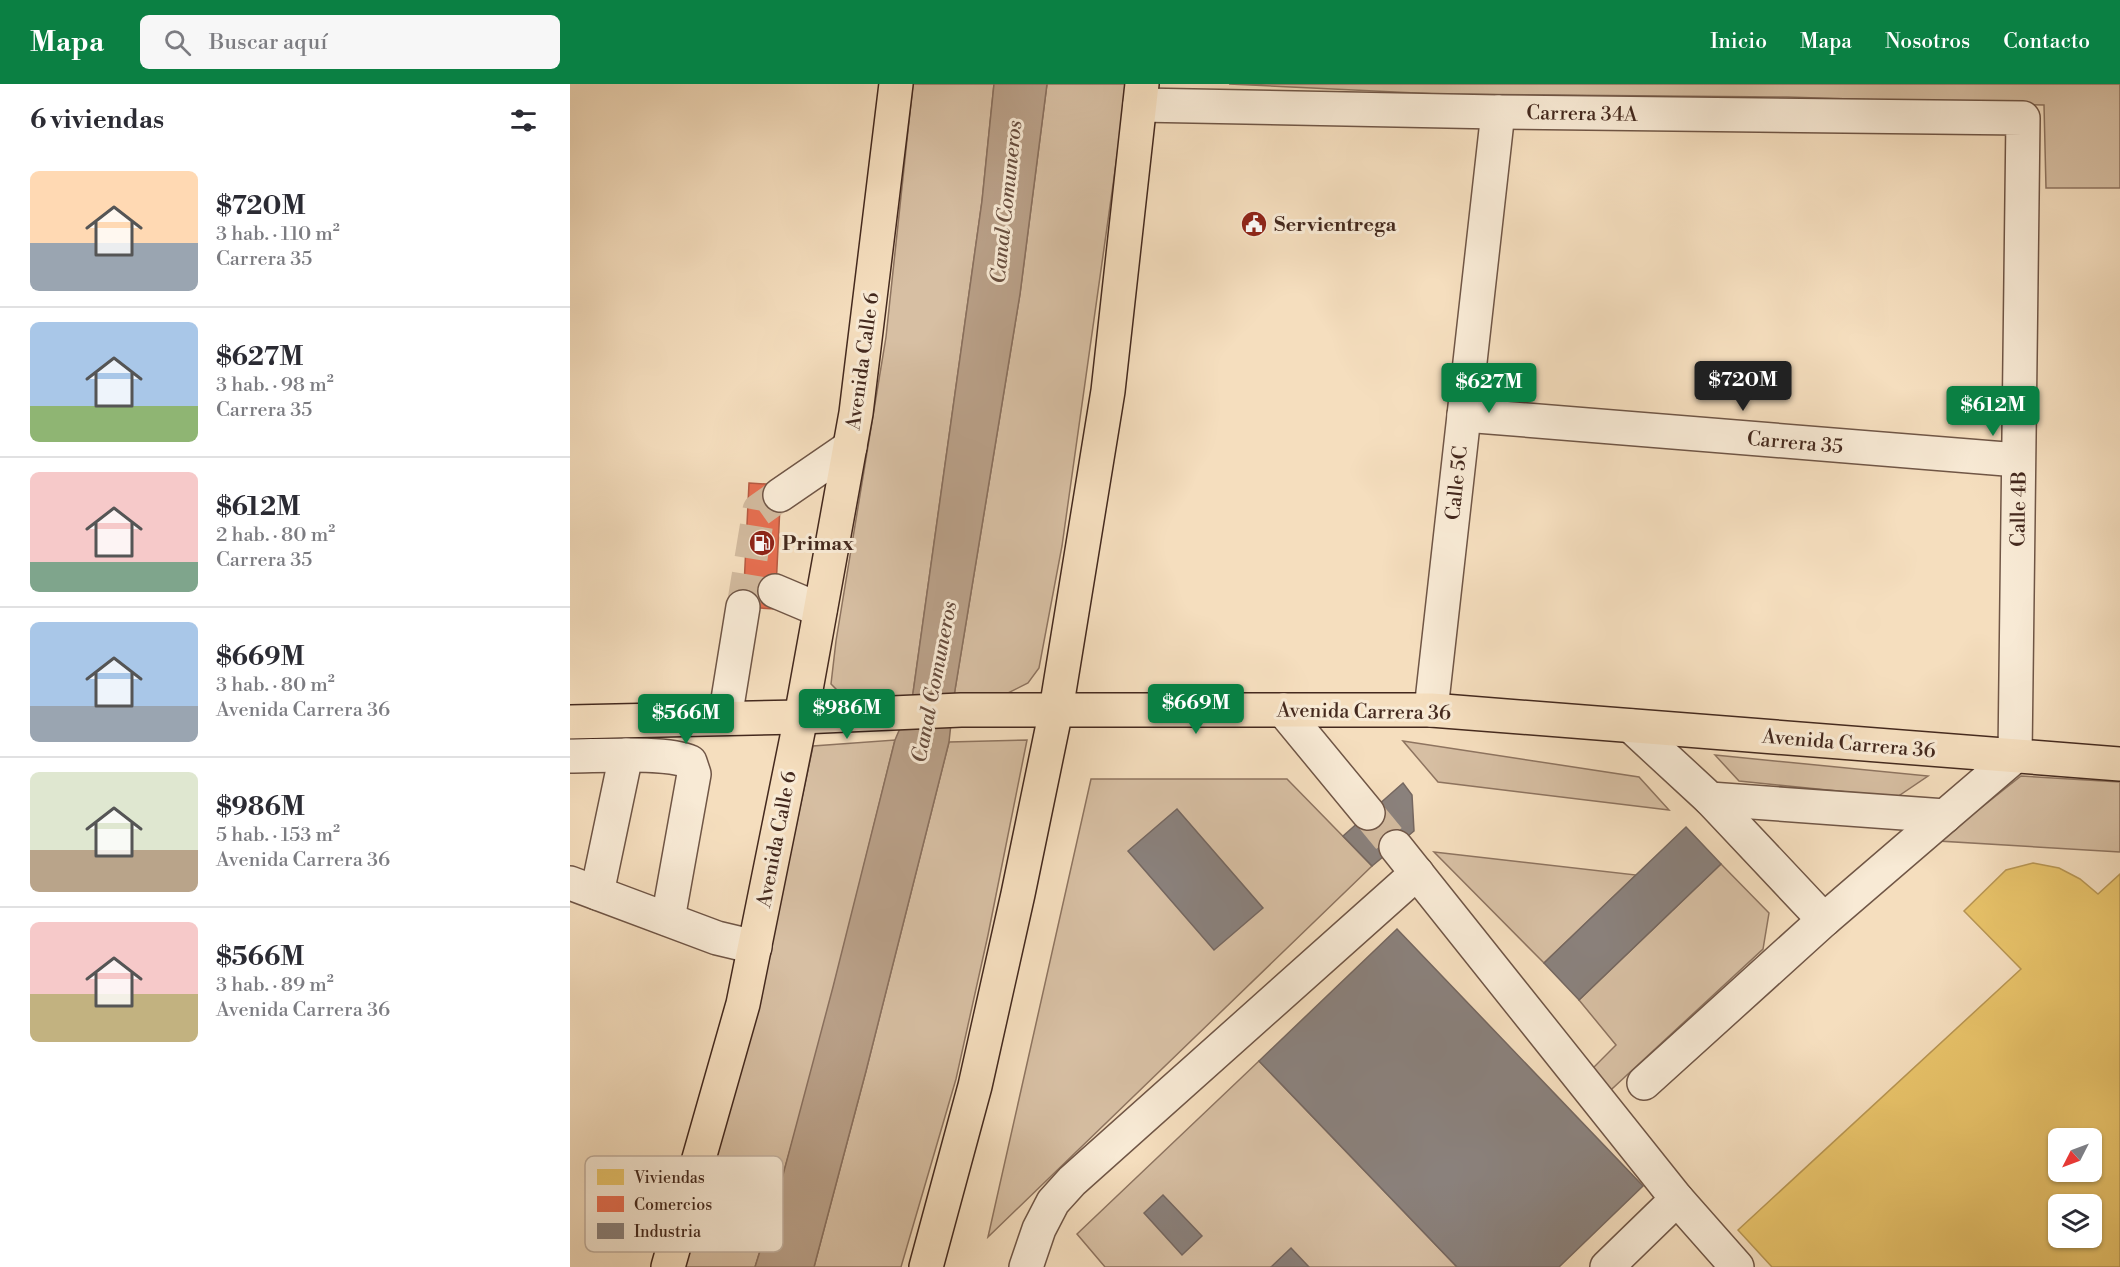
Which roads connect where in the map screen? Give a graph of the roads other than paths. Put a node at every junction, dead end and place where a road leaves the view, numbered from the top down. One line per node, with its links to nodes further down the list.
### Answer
1 (896, 84): 6 (main road, Avenida Calle 6)
2 (1141, 94): 3 (street, Carrera 34A); 12 (main road)
3 (1498, 112): 4 (street, Carrera 34A); 5 (street, Calle 5C)
4 (2023, 118): 7 (street, Calle 4B)
5 (1464, 415): 7 (street, Carrera 35); 14 (street, Calle 5C)
6 (850, 447): 8 (street); 11 (main road, Avenida Calle 6)
7 (2018, 460): 21 (street, Calle 4B)
8 (780, 495)
9 (775, 591): 11 (street)
10 (743, 607): 16 (street)
11 (820, 610): 15 (main road, Avenida Calle 6)
12 (1056, 710): 13 (main road, Avenida Carrera 36); 15 (main road, Avenida Carrera 36); 37 (main road)
13 (1283, 710): 14 (main road, Avenida Carrera 36); 24 (street)
14 (1431, 710): 18 (main road, Avenida Carrera 36)
15 (801, 717): 16 (main road, Avenida Carrera 36); 31 (main road, Avenida Calle 6)
16 (725, 718): 17 (main road, Avenida Carrera 36)
17 (570, 722)
18 (1631, 726): 21 (main road, Avenida Carrera 36); 23 (street)
19 (626, 755): 20 (street); 28 (street); 29 (street)
20 (570, 756)
21 (2015, 756): 22 (main road, Avenida Carrera 36); 25 (street)
22 (2120, 765)
23 (1710, 799): 25 (street); 30 (street)
24 (1368, 813)
25 (1945, 816): 30 (street)
26 (1396, 847): 27 (street)
27 (1417, 873): 34 (street); 38 (street)
28 (584, 888): 29 (street)
29 (668, 919): 31 (street)
30 (1824, 920): 32 (street)
31 (755, 947): 33 (main road, Avenida Calle 6)
32 (1644, 1083)
33 (700, 1156)
34 (1677, 1199): 39 (street); 40 (street)
35 (672, 1252): 36 (main road, Avenida Calle 6)
36 (668, 1267)
37 (926, 1267)
38 (1026, 1267)
39 (1607, 1267)
40 (1737, 1267)

